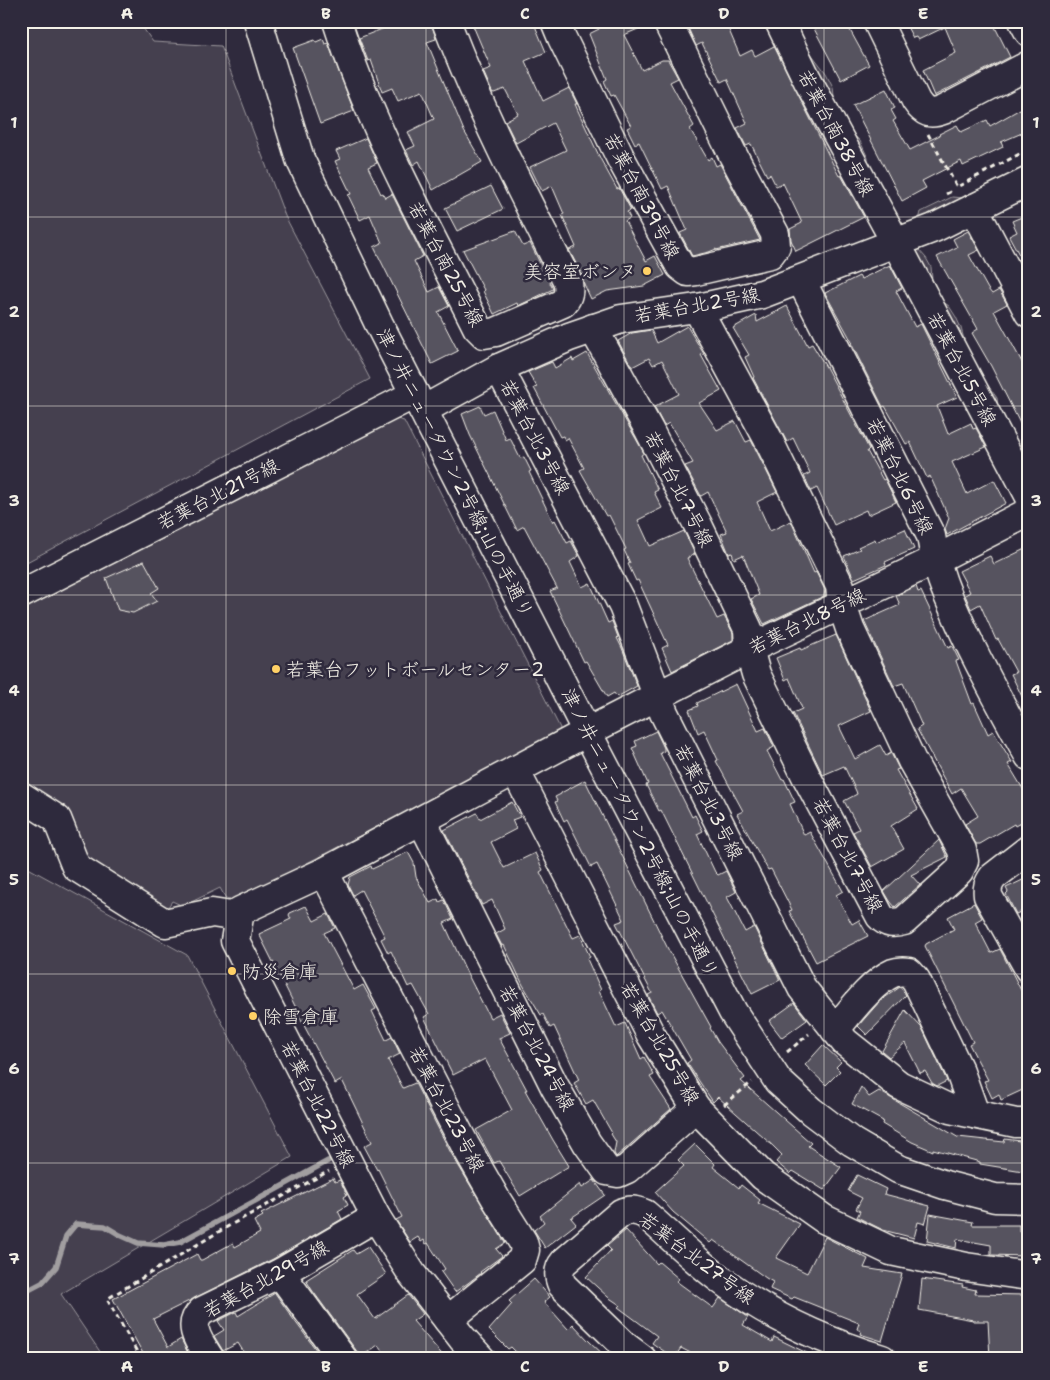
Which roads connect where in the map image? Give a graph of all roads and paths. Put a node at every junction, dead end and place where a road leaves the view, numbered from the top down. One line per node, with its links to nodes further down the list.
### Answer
1 (258, 21): 21 (street, 津ノ井ニュータウン2号線;山の手通り)
2 (337, 21): 3 (street, 若葉台南25号線)
3 (446, 21)
4 (555, 21): 5 (street, 若葉台南39号線)
5 (667, 21)
6 (779, 21): 15 (street, 若葉台南38号線)
7 (877, 21): 11 (street)
8 (1023, 21): 9 (street)
9 (1029, 32)
10 (1029, 65): 11 (street)
11 (926, 112): 12 (path)
12 (1029, 149)
13 (1029, 181): 14 (street, 若葉台北2号線)
14 (974, 208): 15 (street, 若葉台北2号線); 18 (street)
15 (896, 243): 16 (street, 若葉台北2号線); 22 (street, 若葉台北5号線)
16 (801, 280): 17 (street, 若葉台北2号線); 24 (street, 若葉台北6号線)
17 (697, 308): 19 (street, 若葉台北2号線); 26 (street, 若葉台北7号線)
18 (1029, 313)
19 (593, 328): 20 (street, 若葉台北2号線); 27 (street, 若葉台北7号線)
20 (499, 368): 21 (street, 若葉台北2号線); 28 (street, 若葉台北3号線)
21 (419, 402): 25 (street, 若葉台北21号線); 29 (street, 津ノ井ニュータウン2号線;山の手通り)
22 (1029, 496)
23 (1029, 512): 24 (street, 若葉台北8号線)
24 (935, 560): 26 (street, 若葉台北8号線); 30 (street, 若葉台北6号線)
25 (21, 594)
26 (842, 605): 27 (street, 若葉台北8号線); 27 (street, 若葉台北7号線)
27 (749, 649): 28 (street, 若葉台北8号線)
28 (659, 695): 29 (street, 若葉台北8号線); 38 (street, 若葉台北3号線)
29 (587, 732): 31 (street); 45 (street, 津ノ井ニュータウン2号線;山の手通り)
30 (1029, 756)
31 (515, 770): 33 (street); 41 (street, 若葉台北25号線)
32 (21, 796): 36 (street)
33 (422, 821): 35 (street); 41 (street, 若葉台北24号線)
34 (1029, 849): 37 (street)
35 (324, 872): 36 (street); 49 (street, 若葉台北23号線)
36 (238, 917): 44 (street, 若葉台北22号線)
37 (1029, 970)
38 (830, 1025): 39 (path); 42 (street, 若葉台北3号線); 42 (street)
39 (784, 1054)
40 (756, 1079): 41 (path)
41 (702, 1114): 48 (street, 若葉台北25号線)
42 (975, 1114): 43 (street, 若葉台北3号線)
43 (1029, 1123)
44 (346, 1161): 46 (street, 若葉台北22号線); 50 (path)
45 (1029, 1199)
46 (376, 1217): 47 (street, 若葉台北29号線); 49 (street, 若葉台北22号線)
47 (280, 1272): 51 (street, 若葉台北29号線); 52 (street)
48 (1029, 1276)
49 (448, 1320): 53 (street, 若葉台北22号線)
50 (140, 1359)
51 (210, 1359)
52 (343, 1359)
53 (481, 1359)
54 (642, 1359): 55 (street, 若葉台北27号線)
55 (882, 1359)

